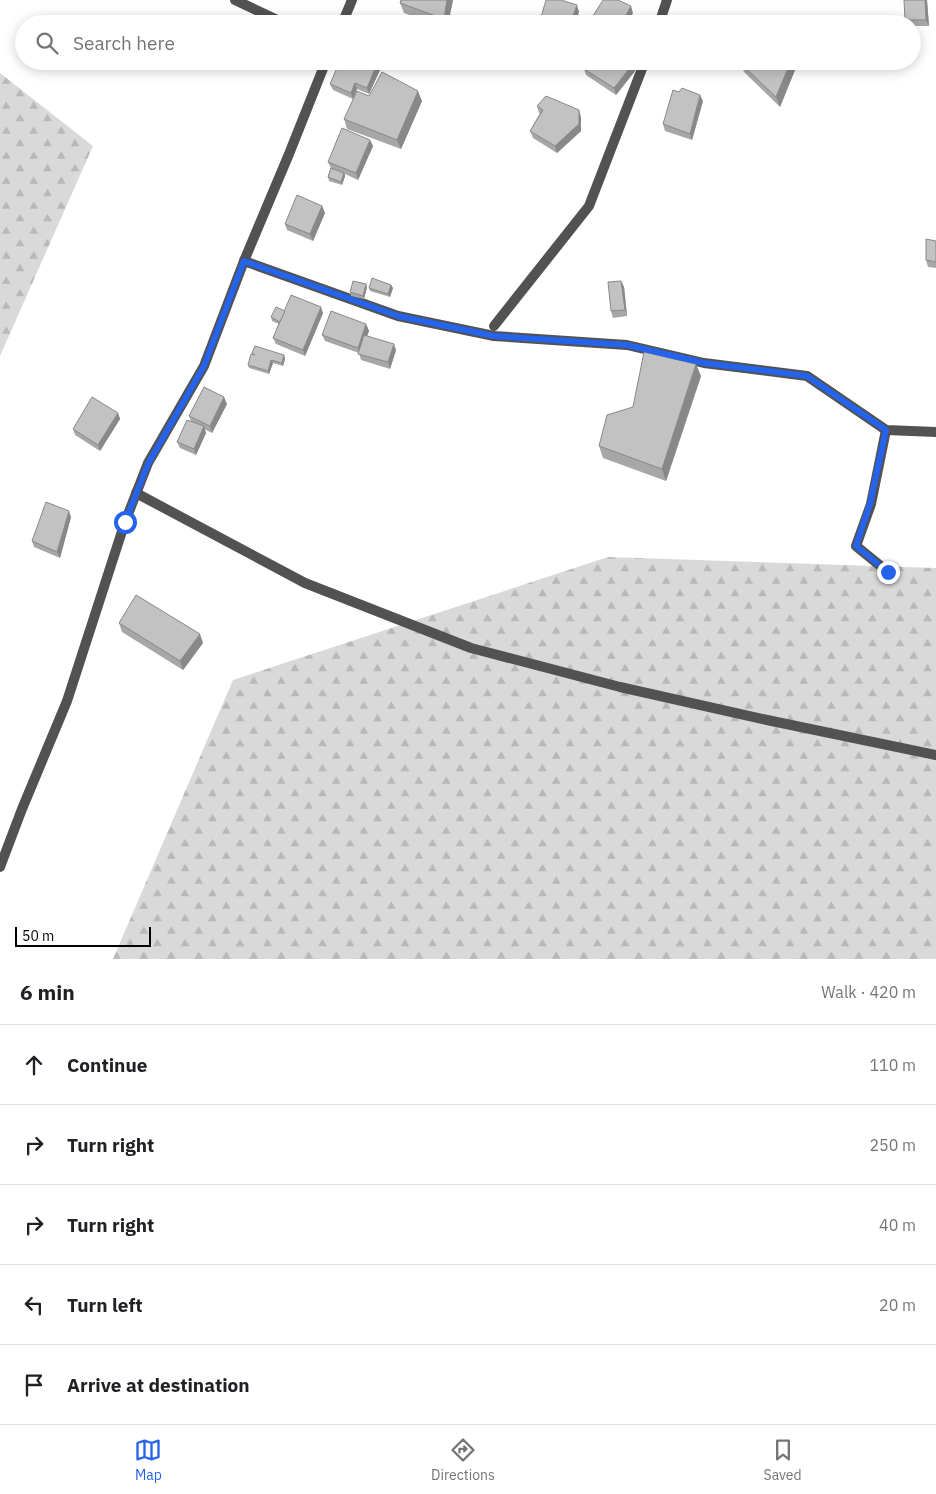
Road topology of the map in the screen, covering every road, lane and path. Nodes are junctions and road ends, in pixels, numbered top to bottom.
1 (235, 0) edge
2 (352, 0) edge
3 (667, 0) edge
4 (267, 15) edge
5 (346, 15) edge
6 (662, 15) edge
7 (322, 70) edge
8 (642, 70) edge
9 (244, 261) junction
10 (494, 326) dead end
11 (886, 430) junction
12 (936, 432) edge
13 (136, 493) junction
14 (888, 572) dead end
15 (936, 755) edge
16 (0, 867) edge

1 - 4 street
2 - 5 street
3 - 6 street
7 - 9 street
8 - 10 street
9 - 11 street
9 - 13 street
11 - 12 street
11 - 14 street
13 - 15 street
13 - 16 street

